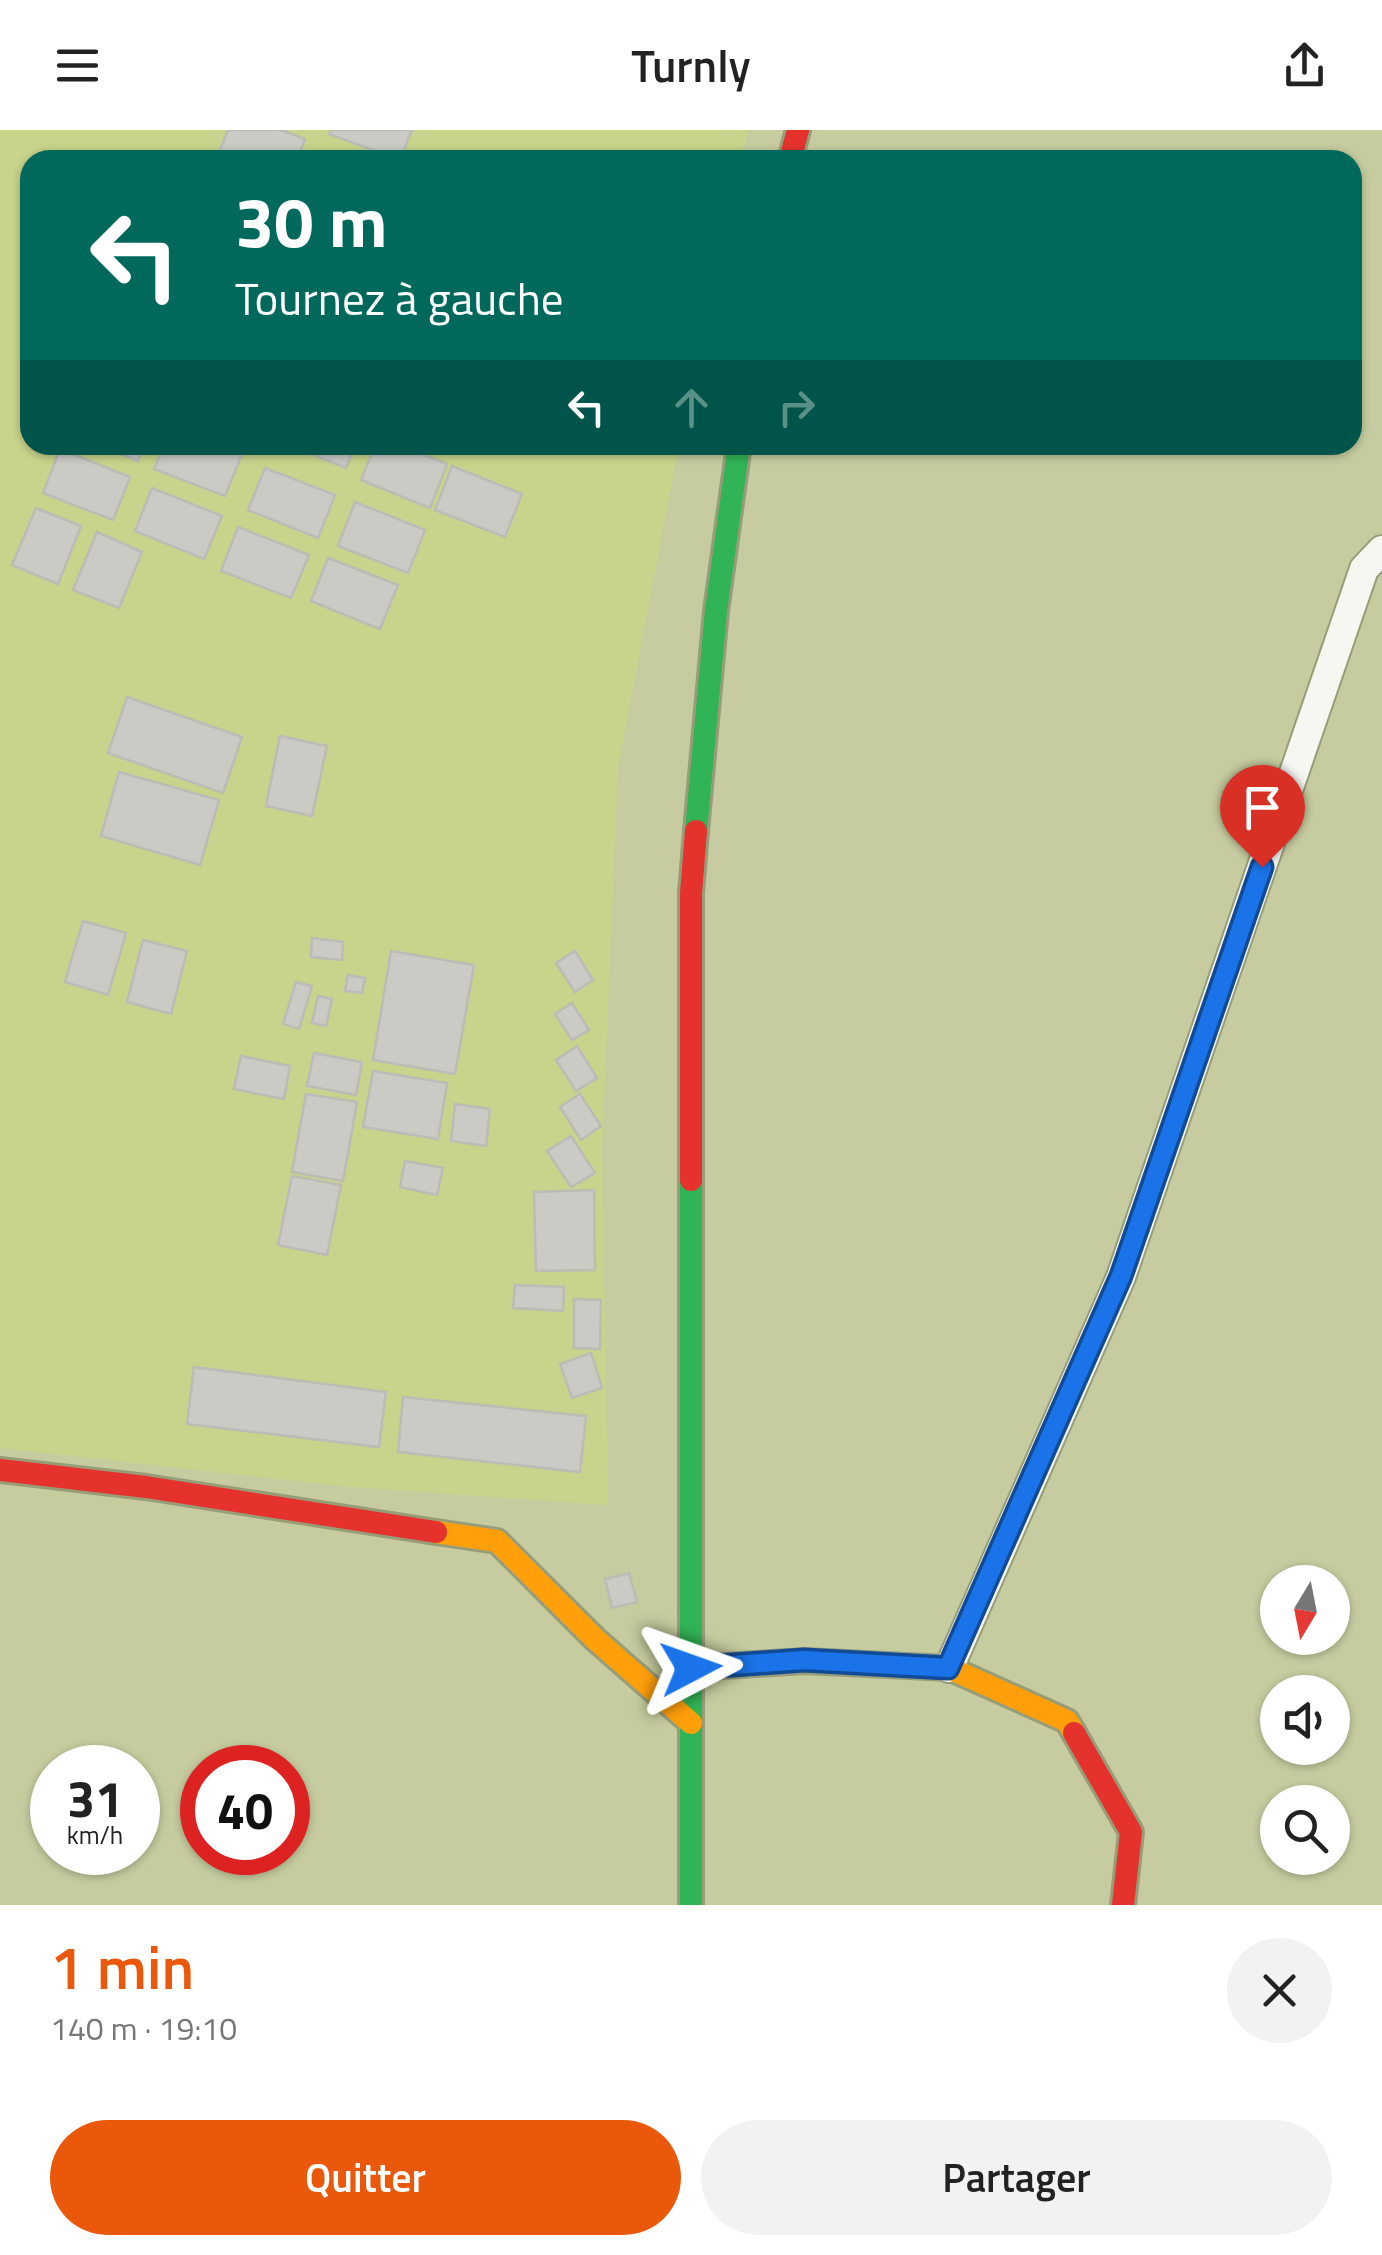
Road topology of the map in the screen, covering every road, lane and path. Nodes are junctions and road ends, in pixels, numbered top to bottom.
1 (738, 455) edge
2 (1382, 550) edge
3 (0, 1470) edge
4 (691, 1668) junction
5 (948, 1668) junction
6 (691, 1723) junction
7 (691, 1905) edge
8 (1123, 1905) edge

1 - 4 main road
2 - 5 lane
3 - 6 main road
4 - 5 main road
4 - 6 main road
5 - 8 main road
6 - 7 main road

